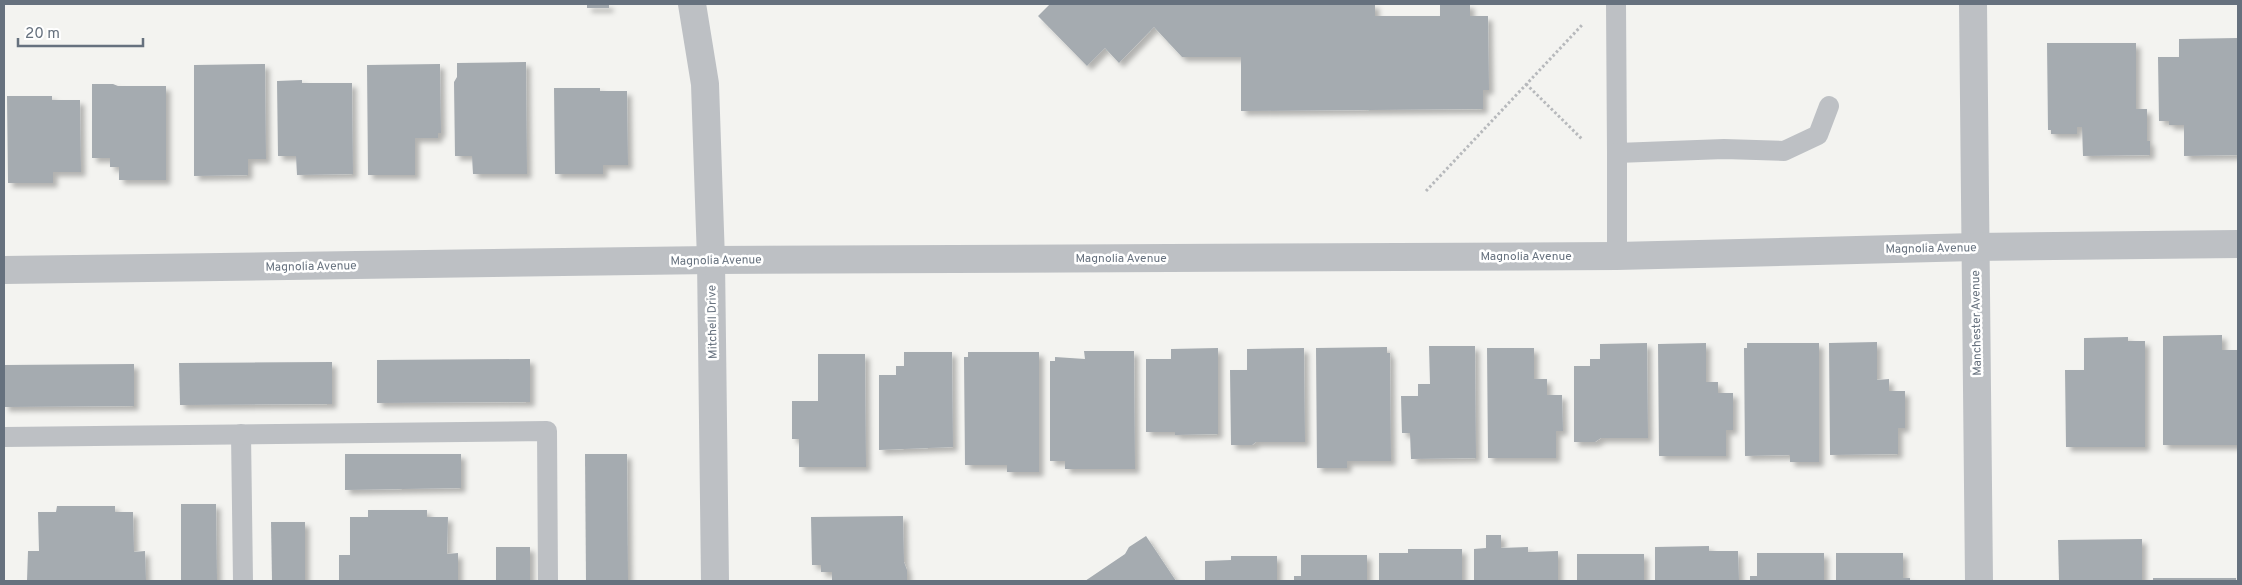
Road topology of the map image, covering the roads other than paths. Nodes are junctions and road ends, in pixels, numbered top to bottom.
1 (692, 4) edge
2 (1616, 4) edge
3 (1973, 4) edge
4 (1828, 106) dead end
5 (1617, 153) junction
6 (2238, 244) edge
7 (1975, 247) junction
8 (1617, 256) junction
9 (711, 260) junction
10 (4, 270) edge
11 (241, 434) junction
12 (4, 437) edge
13 (243, 581) edge
14 (548, 581) edge
15 (715, 581) edge
16 (1980, 581) edge

1 - 9 street, Mitchell Drive
2 - 5 lane
3 - 7 street, Manchester Avenue
4 - 5 lane
5 - 8 lane
6 - 7 street, Magnolia Avenue
7 - 8 street, Magnolia Avenue
7 - 16 street, Manchester Avenue
8 - 9 street, Magnolia Avenue
9 - 10 street, Magnolia Avenue
9 - 15 street, Mitchell Drive
11 - 12 lane
11 - 13 lane
11 - 14 lane

